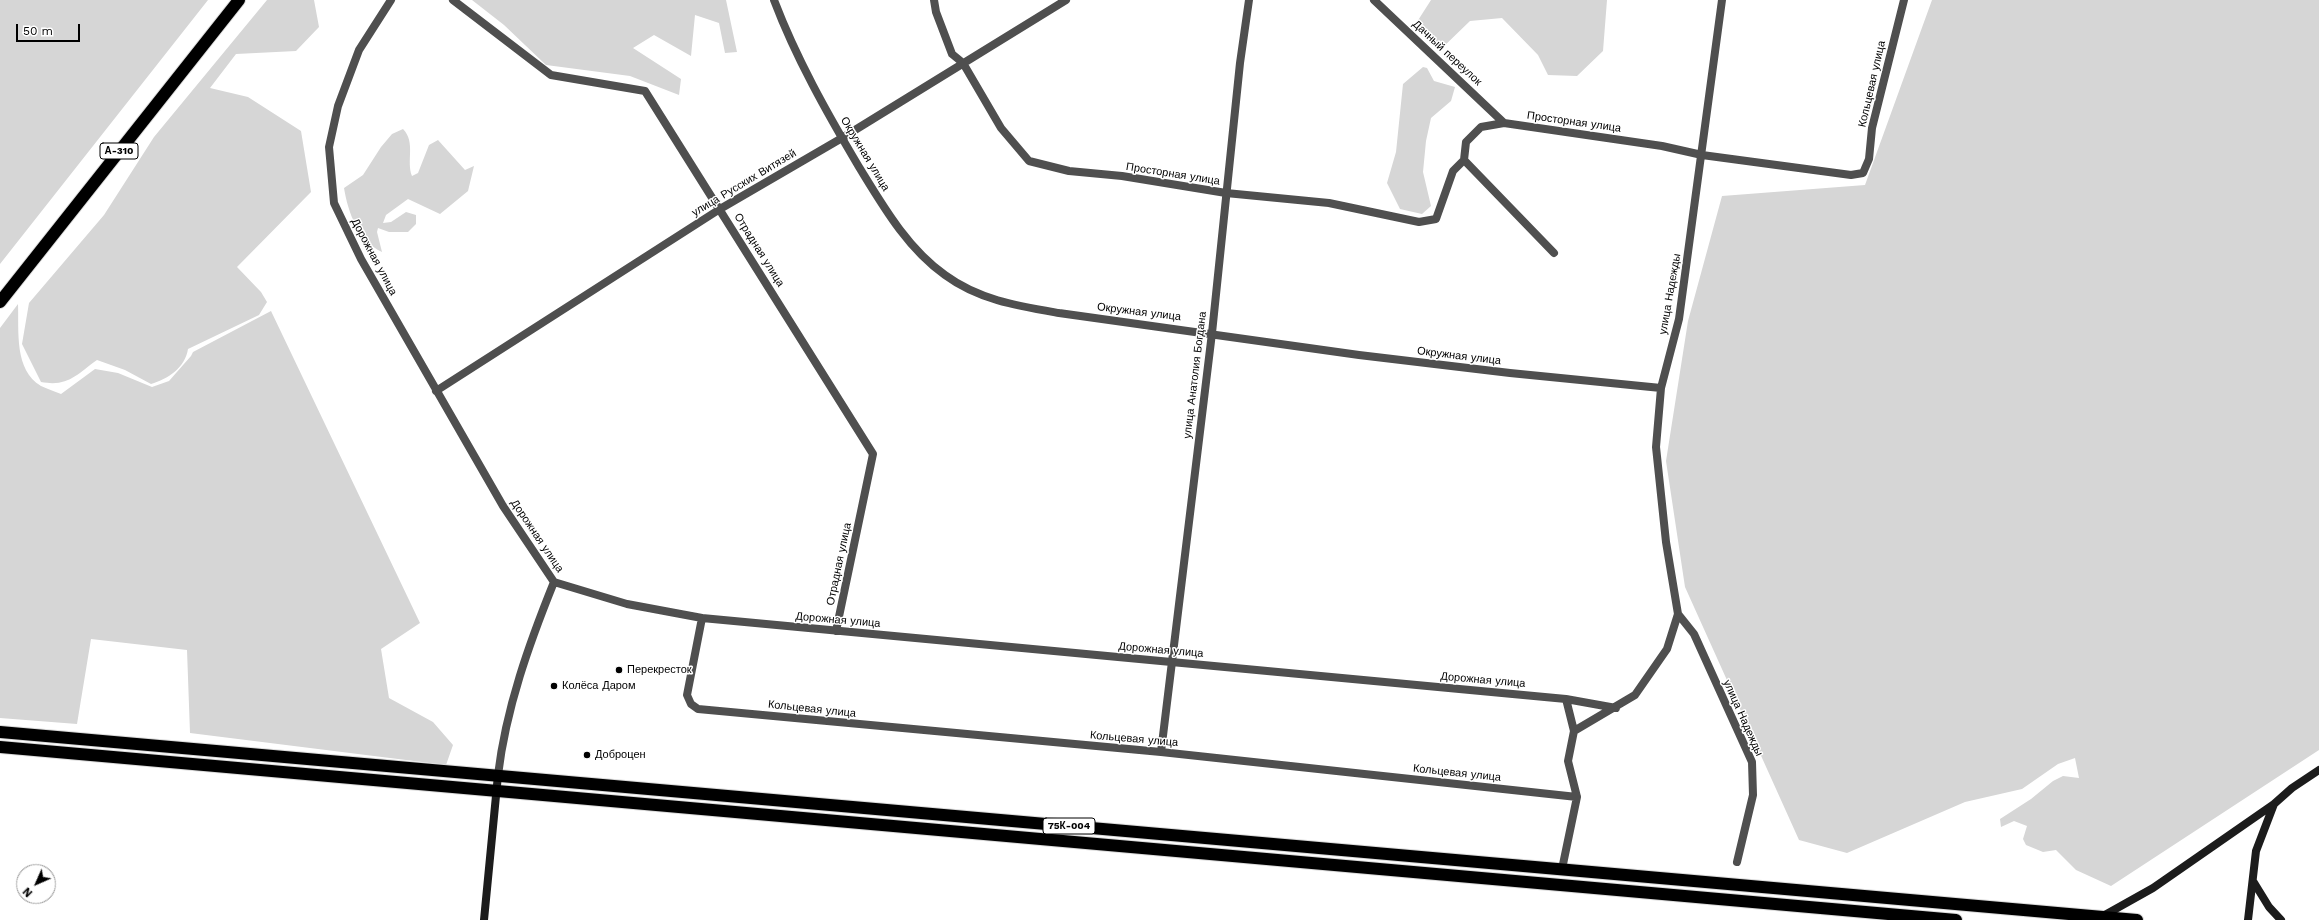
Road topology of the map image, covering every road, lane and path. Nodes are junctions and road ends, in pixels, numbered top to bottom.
1 (239, 0) edge
2 (391, 0) edge
3 (453, 0) edge
4 (774, 0) edge
5 (934, 0) edge
6 (1249, 0) edge
7 (1374, 0) edge
8 (1722, 0) edge
9 (1904, 0) edge
10 (1063, 1) edge
11 (963, 63) junction
12 (1504, 123) junction
13 (842, 138) junction
14 (1702, 155) junction
15 (1464, 160) junction
16 (1864, 173) joint
17 (1226, 194) junction
18 (720, 209) junction
19 (1554, 253) dead end
20 (0, 302) edge
21 (1212, 333) junction
22 (1661, 388) junction
23 (436, 391) junction
24 (554, 582) junction
25 (1678, 614) junction
26 (702, 618) junction
27 (836, 631) junction
28 (1172, 662) junction
29 (1566, 699) junction
30 (1616, 708) junction
31 (1574, 731) junction
32 (0, 732) edge
33 (0, 747) edge
34 (1161, 752) junction
35 (2319, 770) edge
36 (498, 775) junction
37 (496, 792) junction
38 (1577, 797) junction
39 (2274, 804) junction
40 (1737, 862) dead end
41 (1562, 869) junction
42 (2253, 881) junction
43 (2102, 917) junction
44 (484, 920) edge
45 (1956, 920) edge
46 (2137, 920) edge
47 (2248, 920) edge
48 (2281, 920) edge

1 - 20 highway, А-310
2 - 23 street, Дорожная улица
3 - 18 street, Отрадная улица
4 - 13 street, Окружная улица
5 - 11 street, Просторная улица
6 - 17 street, улица Анатолия Богдана
7 - 12 street, Дачный переулок
8 - 14 street, улица Надежды
9 - 16 street, Кольцевая улица
10 - 11 street, улица Русских Витязей
11 - 13 street, улица Русских Витязей
11 - 17 street, Просторная улица
12 - 14 street, Просторная улица
12 - 15 street, Просторная улица
13 - 18 street, улица Русских Витязей
13 - 21 street, Окружная улица
14 - 16 street, Просторная улица
14 - 22 street, улица Надежды
15 - 17 street, Просторная улица
15 - 19 street
17 - 21 street, улица Анатолия Богдана
18 - 23 street, улица Русских Витязей
18 - 27 street, Отрадная улица
21 - 22 street, Окружная улица
21 - 28 street, улица Анатолия Богдана
22 - 25 street, улица Надежды
23 - 24 street, Дорожная улица
24 - 26 street, Дорожная улица
24 - 36 street
25 - 30 street, улица Надежды
25 - 40 street, улица Надежды
26 - 27 street, Дорожная улица
26 - 34 street, Кольцевая улица
27 - 28 street, Дорожная улица
28 - 29 street, Дорожная улица
28 - 34 street, улица Анатолия Богдана
29 - 30 street, Дорожная улица
29 - 31 street
30 - 31 street, улица Надежды
31 - 38 street
32 - 36 highway, 75К-004
33 - 37 highway, 75К-004
34 - 38 street, Кольцевая улица
35 - 39 street
36 - 37 street
36 - 41 highway, 75К-004
37 - 44 street
37 - 45 highway, 75К-004
38 - 41 street
39 - 42 street
39 - 43 street
41 - 43 highway, 75К-004
42 - 47 street
42 - 48 street
43 - 46 highway, 75К-004

